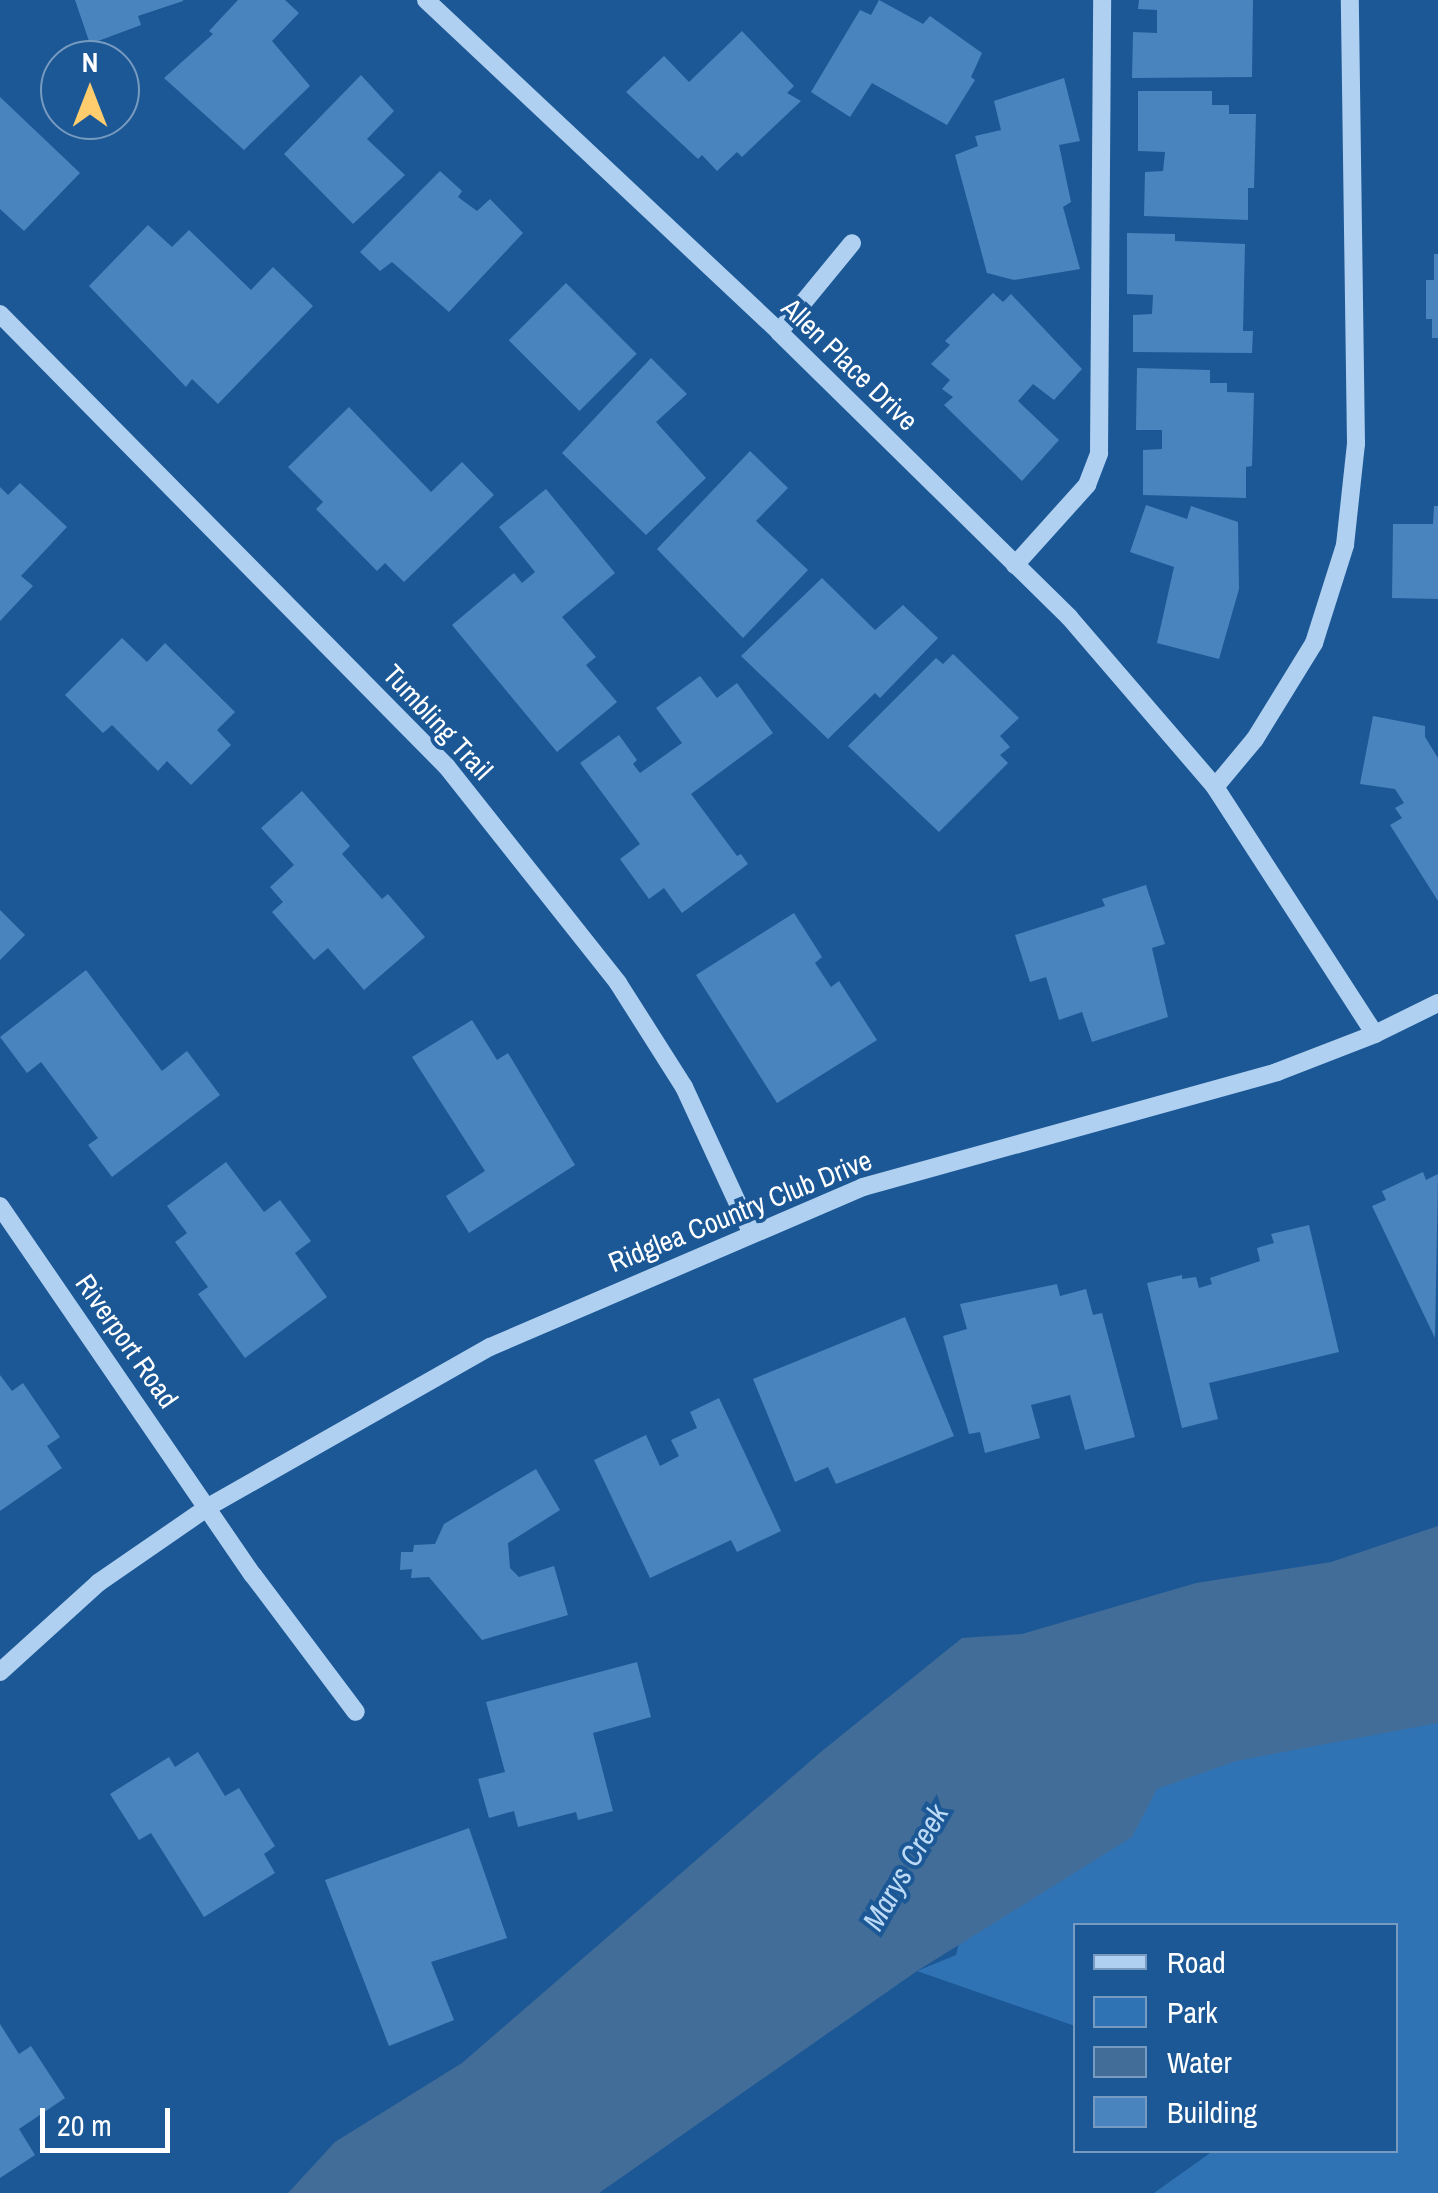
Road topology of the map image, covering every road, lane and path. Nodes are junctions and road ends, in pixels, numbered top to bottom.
1 (426, 0) edge
2 (1102, 0) edge
3 (1350, 0) edge
4 (852, 243) dead end
5 (0, 314) edge
6 (779, 332) junction
7 (1015, 565) junction
8 (1215, 787) junction
9 (1438, 1004) edge
10 (1375, 1034) junction
11 (0, 1206) edge
12 (752, 1232) junction
13 (208, 1507) junction
14 (0, 1672) edge
15 (356, 1712) dead end

1 - 6 street, Allen Place Drive
2 - 7 street
3 - 8 street
4 - 6 street
5 - 12 street, Tumbling Trail
6 - 7 street, Allen Place Drive
7 - 8 street, Allen Place Drive
8 - 10 street, Allen Place Drive
9 - 10 street, Ridglea Country Club Drive
10 - 12 street, Ridglea Country Club Drive
11 - 13 street, Riverport Road
12 - 13 street, Ridglea Country Club Drive
13 - 14 street, Ridglea Country Club Drive
13 - 15 street

